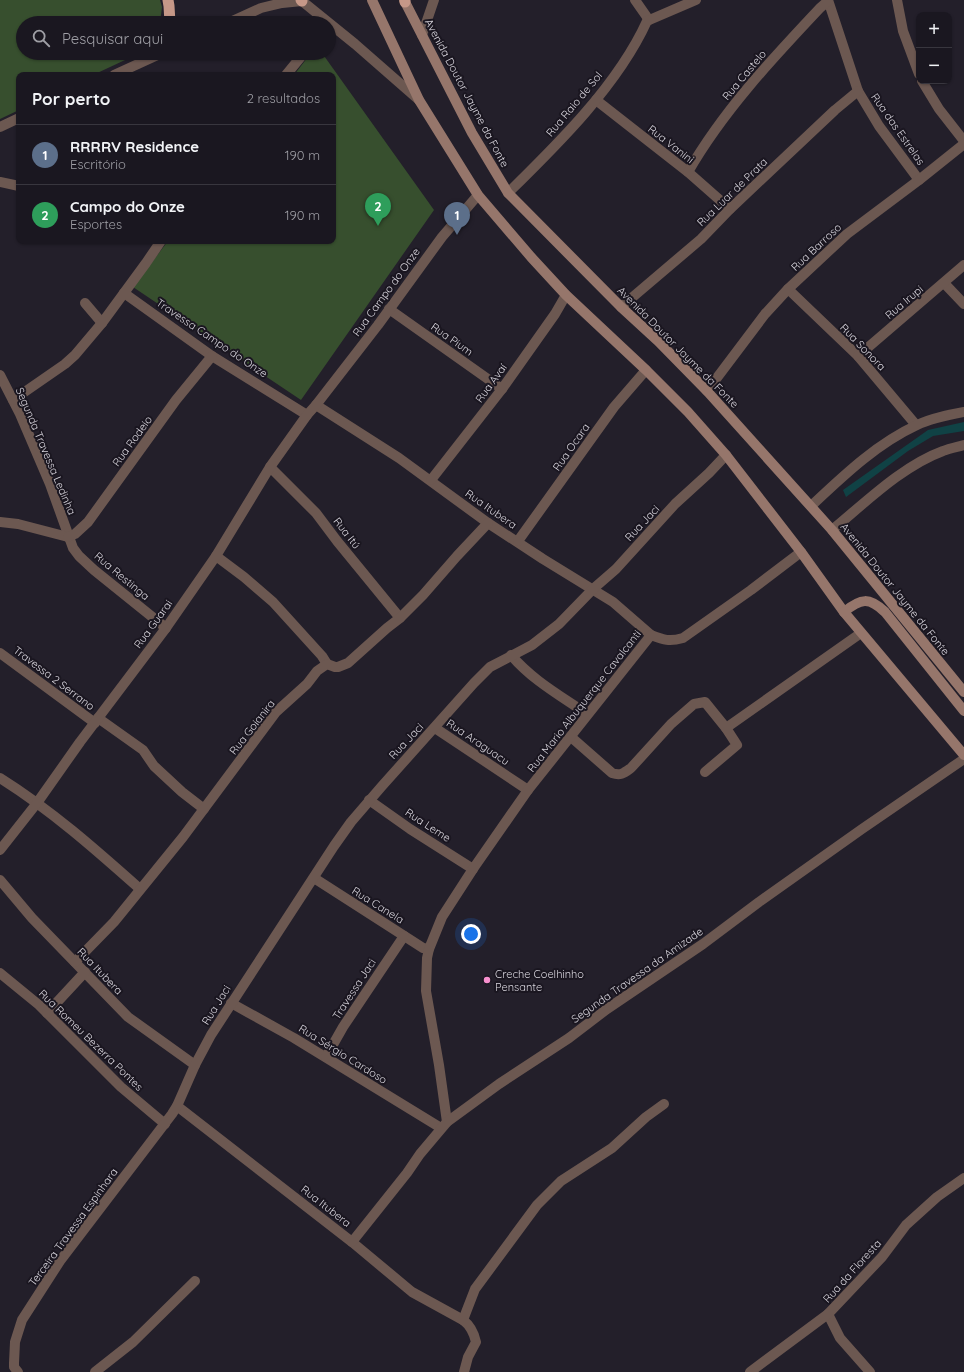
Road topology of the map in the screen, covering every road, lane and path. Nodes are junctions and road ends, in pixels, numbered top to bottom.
1 (168, 0) edge
2 (302, 0) edge
3 (372, 0) edge
4 (434, 0) edge
5 (635, 0) edge
6 (696, 0) edge
7 (828, 0) edge
8 (897, 0) edge
9 (405, 1) edge
10 (169, 16) edge
11 (243, 16) edge
12 (321, 16) edge
13 (648, 21) junction
14 (336, 29) edge
15 (422, 35) junction
16 (147, 60) edge
17 (298, 60) edge
18 (916, 66) edge
19 (121, 72) edge
20 (288, 72) edge
21 (924, 84) edge
22 (858, 91) junction
23 (419, 100) junction
24 (596, 100) junction
25 (16, 119) edge
26 (0, 127) edge
27 (964, 141) edge
28 (964, 144) edge
29 (688, 172) junction
30 (919, 180) junction
31 (0, 182) edge
32 (16, 185) edge
33 (508, 193) junction
34 (478, 195) junction
35 (730, 209) junction
36 (159, 244) edge
37 (964, 265) edge
38 (944, 283) junction
39 (788, 290) junction
40 (124, 293) junction
41 (566, 295) junction
42 (84, 303) dead end
43 (964, 304) edge
44 (621, 307) junction
45 (389, 309) junction
46 (102, 323) junction
47 (212, 356) junction
48 (858, 356) junction
49 (646, 370) junction
50 (0, 375) edge
51 (502, 389) junction
52 (707, 391) junction
53 (13, 400) junction
54 (316, 405) junction
55 (964, 412) edge
56 (306, 415) junction
57 (916, 425) junction
58 (964, 445) edge
59 (726, 455) junction
60 (270, 467) junction
61 (431, 480) junction
62 (811, 506) junction
63 (0, 522) edge
64 (488, 523) junction
65 (832, 530) junction
66 (68, 537) junction
67 (518, 542) junction
68 (801, 552) junction
69 (216, 556) junction
70 (593, 589) junction
71 (844, 612) junction
72 (400, 618) junction
73 (166, 628) junction
74 (861, 633) junction
75 (651, 635) junction
76 (0, 653) edge
77 (511, 655) junction
78 (327, 664) junction
79 (964, 692) edge
80 (964, 712) edge
81 (587, 714) junction
82 (96, 720) junction
83 (435, 728) junction
84 (726, 728) junction
85 (571, 737) junction
86 (964, 755) edge
87 (964, 759) edge
88 (705, 772) dead end
89 (0, 778) edge
90 (528, 790) junction
91 (369, 800) junction
92 (38, 803) junction
93 (204, 809) junction
94 (0, 850) edge
95 (473, 869) junction
96 (314, 878) junction
97 (0, 880) edge
98 (140, 889) junction
99 (404, 936) junction
100 (430, 949) junction
101 (75, 962) junction
102 (84, 972) junction
103 (0, 973) edge
104 (231, 1003) junction
105 (47, 1012) junction
106 (326, 1057) junction
107 (195, 1065) junction
108 (664, 1104) dead end
109 (178, 1106) junction
110 (165, 1124) junction
111 (444, 1125) junction
112 (964, 1178) edge
113 (352, 1242) junction
114 (195, 1281) dead end
115 (828, 1314) junction
116 (463, 1320) junction
117 (18, 1372) edge
118 (95, 1372) edge
119 (464, 1372) edge
120 (750, 1372) edge
121 (870, 1372) edge

1 - 10 highway
2 - 11 street
2 - 12 street
3 - 23 main road
4 - 15 street
5 - 13 street
6 - 13 street
7 - 22 street, Rua das Estrelas
7 - 29 street, Rua Castelo
8 - 18 street
9 - 15 main road, Avenida Doutor Jayme da Fonte
13 - 24 street, Rua Raio de Sol
14 - 23 street
15 - 33 main road, Avenida Doutor Jayme da Fonte
16 - 19 street
17 - 20 street
21 - 27 street
22 - 30 street, Rua das Estrelas
22 - 35 street, Rua Luar de Prata
23 - 34 main road
24 - 29 street, Rua Vanini
24 - 33 street, Rua Raio de Sol
25 - 26 street
28 - 30 street, Rua Barroso
29 - 35 street, Rua Vanini
30 - 39 street, Rua Barroso
31 - 32 street
33 - 44 main road, Avenida Doutor Jayme da Fonte
34 - 41 main road
34 - 45 street, Rua Campo do Onze
35 - 44 street, Rua Luar de Prata
36 - 40 street
37 - 38 street, Rua Irupi
38 - 43 street
38 - 48 street, Rua Irupi
39 - 48 street, Rua Sonora
39 - 52 street, Rua Barroso
40 - 46 street
40 - 47 street, Travessa Campo do Onze
41 - 49 main road
41 - 51 street, Rua Avaí
42 - 46 street
44 - 52 main road, Avenida Doutor Jayme da Fonte
45 - 51 street, Rua Pium
45 - 54 street, Rua Campo do Onze
46 - 53 street
47 - 56 street, Travessa Campo do Onze
47 - 66 street, Rua Rodeio
48 - 57 street, Rua Sonora
49 - 59 main road
49 - 67 street, Rua Ocara
50 - 53 street, Segunda Travessa Ledinha
51 - 61 street, Rua Avaí
52 - 62 main road, Avenida Doutor Jayme da Fonte
53 - 66 street, Segunda Travessa Ledinha
54 - 56 street, Rua Guarai
54 - 61 street, Rua Itubera
55 - 57 street
56 - 60 street, Rua Guarai
57 - 62 street
58 - 65 street
59 - 68 main road
59 - 70 street, Rua Jaci
60 - 69 street, Rua Guarai
60 - 72 street, Rua Itú
61 - 64 street, Rua Itubera
62 - 65 main road, Avenida Doutor Jayme da Fonte
63 - 66 street
64 - 67 street, Rua Itubera
64 - 72 street
65 - 79 main road, Avenida Doutor Jayme da Fonte
66 - 73 street, Rua Restinga
67 - 70 street, Rua Itubera
68 - 71 main road
68 - 75 street, Rua Mario Albuquerque Cavalcanti
69 - 73 street, Rua Guarai
69 - 78 street
70 - 75 street, Rua Itubera
70 - 77 street, Rua Jaci
71 - 74 main road
71 - 80 main road
72 - 78 street
73 - 82 street, Rua Guarai
74 - 84 street
74 - 86 main road
75 - 81 street, Rua Mario Albuquerque Cavalcanti
76 - 82 street, Travessa 2 Serrano
77 - 81 street
77 - 83 street, Rua Jaci
78 - 93 street, Rua Goianira
81 - 85 street, Rua Mario Albuquerque Cavalcanti
82 - 92 street, Rua Guarai
82 - 93 street, Travessa 2 Serrano
83 - 90 street, Rua Araguacu
83 - 91 street, Rua Jaci
84 - 85 street
84 - 88 street
85 - 90 street, Rua Mario Albuquerque Cavalcanti
87 - 111 street, Segunda Travessa da Amizade
89 - 92 street
90 - 95 street, Rua Mario Albuquerque Cavalcanti
91 - 95 street, Rua Leme
91 - 96 street, Rua Jaci
92 - 94 street, Rua Guarai
92 - 98 street
93 - 98 street, Rua Goianira
95 - 100 street, Rua Mario Albuquerque Cavalcanti
96 - 99 street, Rua Canela
96 - 104 street, Rua Jaci
97 - 101 street, Rua Itubera
98 - 101 street, Rua Goianira
99 - 100 street, Rua Canela
99 - 106 street, Travessa Jaci
100 - 111 street
101 - 102 street, Rua Itubera
102 - 105 street
102 - 107 street, Rua Itubera
103 - 105 street, Rua Romeu Bezerra Pontes
104 - 106 street, Rua Sérgio Cardoso
104 - 107 street, Rua Jaci
105 - 110 street, Rua Romeu Bezerra Pontes
106 - 111 street, Rua Sérgio Cardoso
107 - 109 street, Rua Jaci
108 - 116 street
109 - 110 street, Terceira Travessa Espinhara
109 - 113 street, Rua Itubera
110 - 117 street, Terceira Travessa Espinhara
111 - 113 street, Segunda Travessa da Amizade
112 - 115 street, Rua da Floresta
113 - 116 street, Rua Itubera
114 - 118 street
115 - 120 street, Rua da Floresta
115 - 121 street
116 - 119 street

